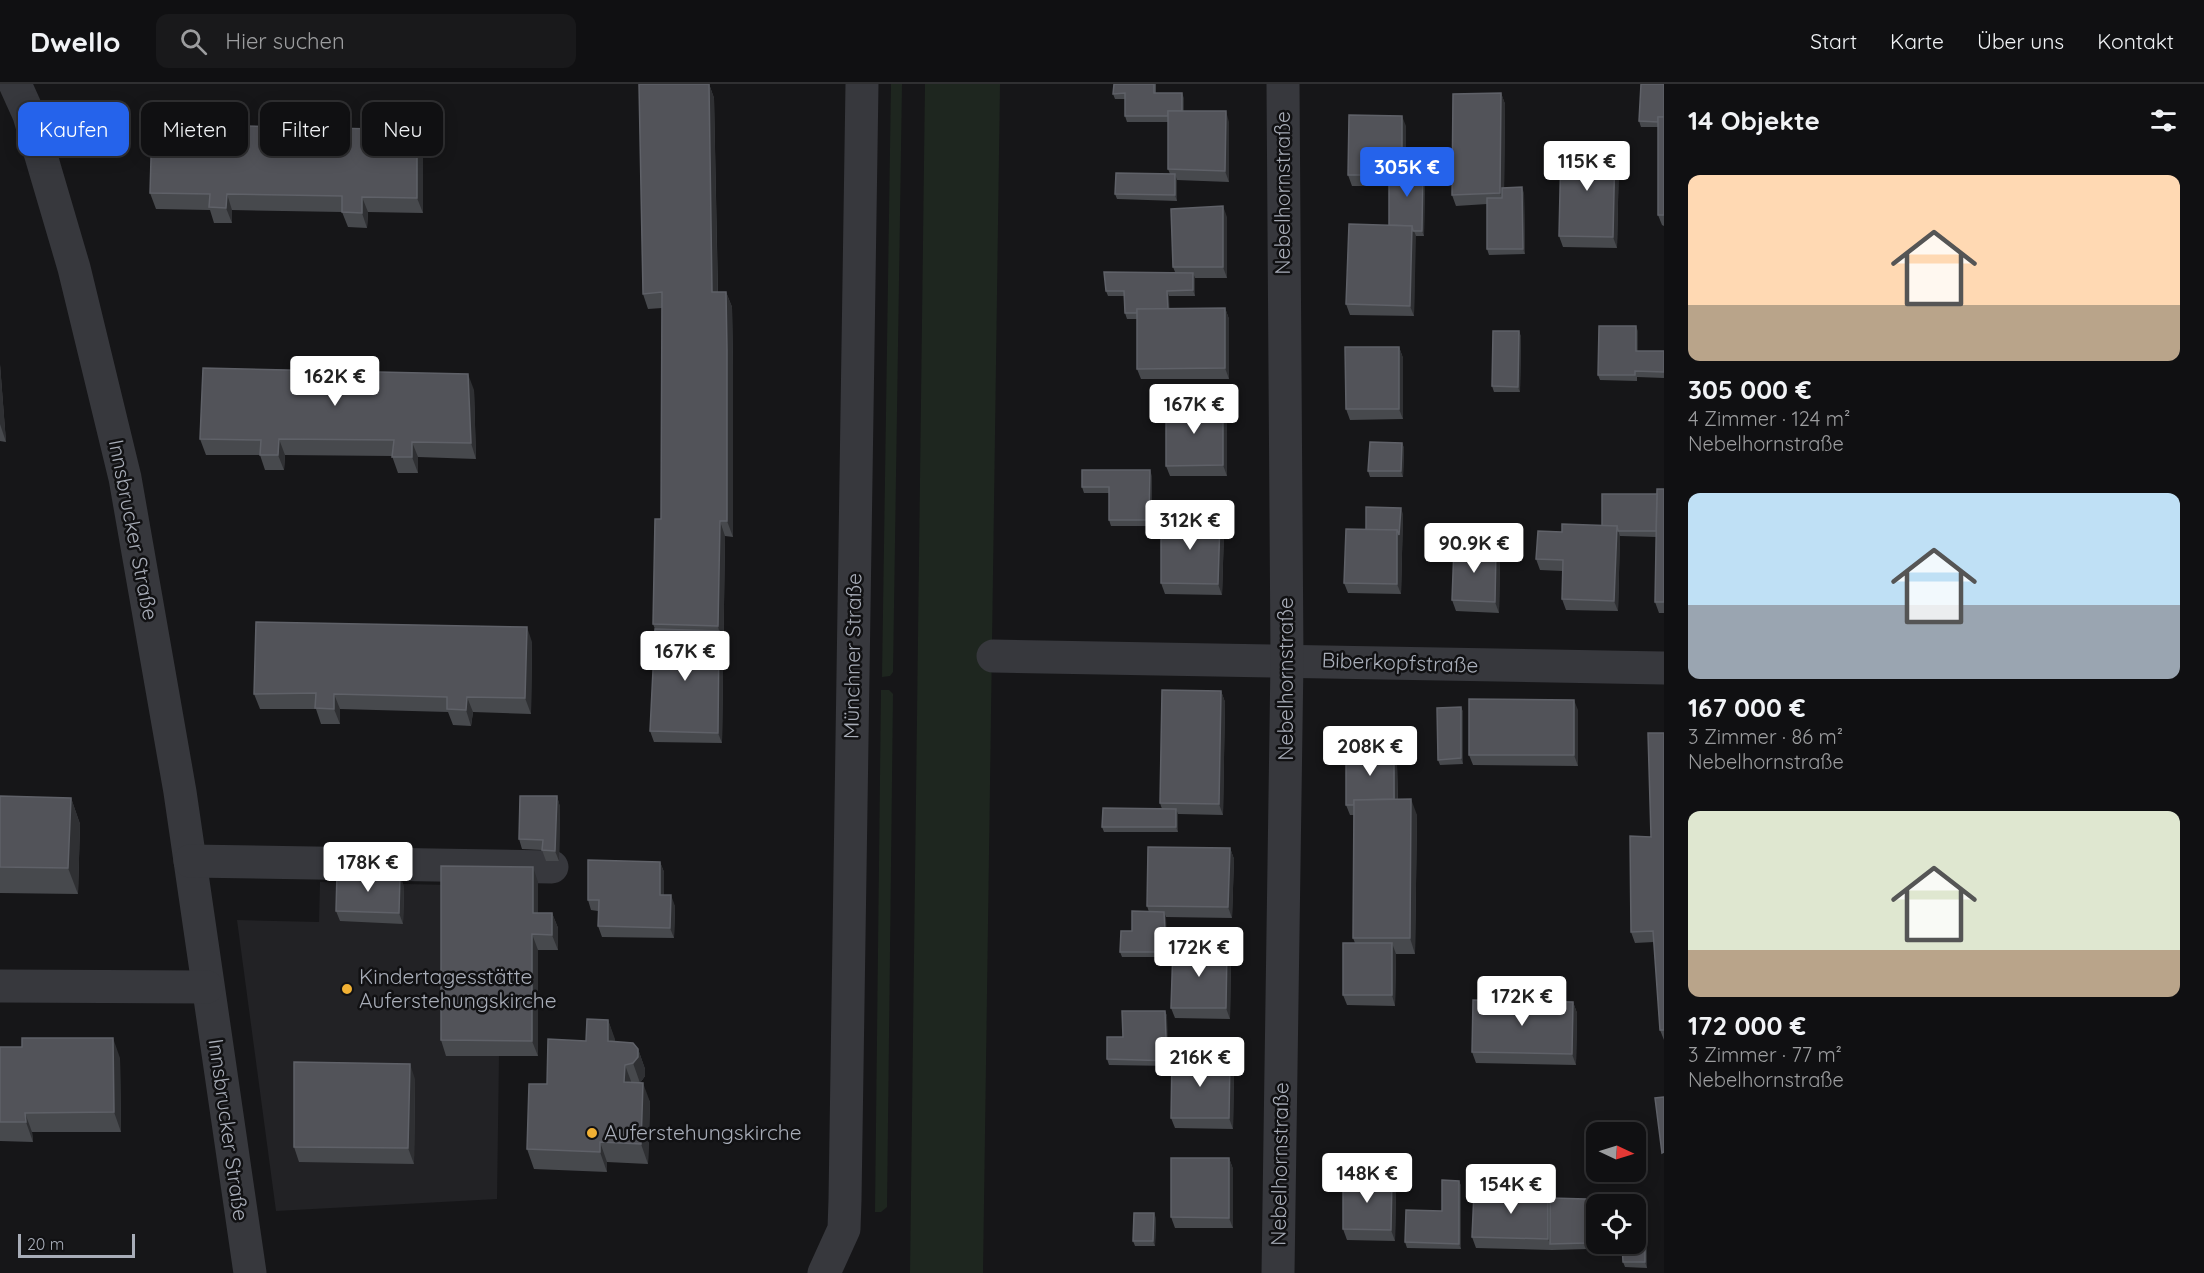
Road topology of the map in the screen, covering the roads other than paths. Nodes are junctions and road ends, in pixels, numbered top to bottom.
1 (15, 84) edge
2 (862, 84) edge
3 (1283, 84) edge
4 (993, 656) dead end
5 (1287, 660) junction
6 (1664, 668) edge
7 (190, 861) junction
8 (552, 867) edge
9 (0, 986) edge
10 (207, 987) junction
11 (250, 1273) edge
12 (824, 1273) edge
13 (1278, 1273) edge

1 - 7 street, Innsbrucker Straße
2 - 12 street, Münchner Straße
3 - 5 street, Nebelhornstraße
4 - 5 street, Biberkopfstraße
5 - 6 street, Biberkopfstraße
5 - 13 street, Nebelhornstraße
7 - 8 street
7 - 10 street, Innsbrucker Straße
9 - 10 street
10 - 11 street, Innsbrucker Straße

